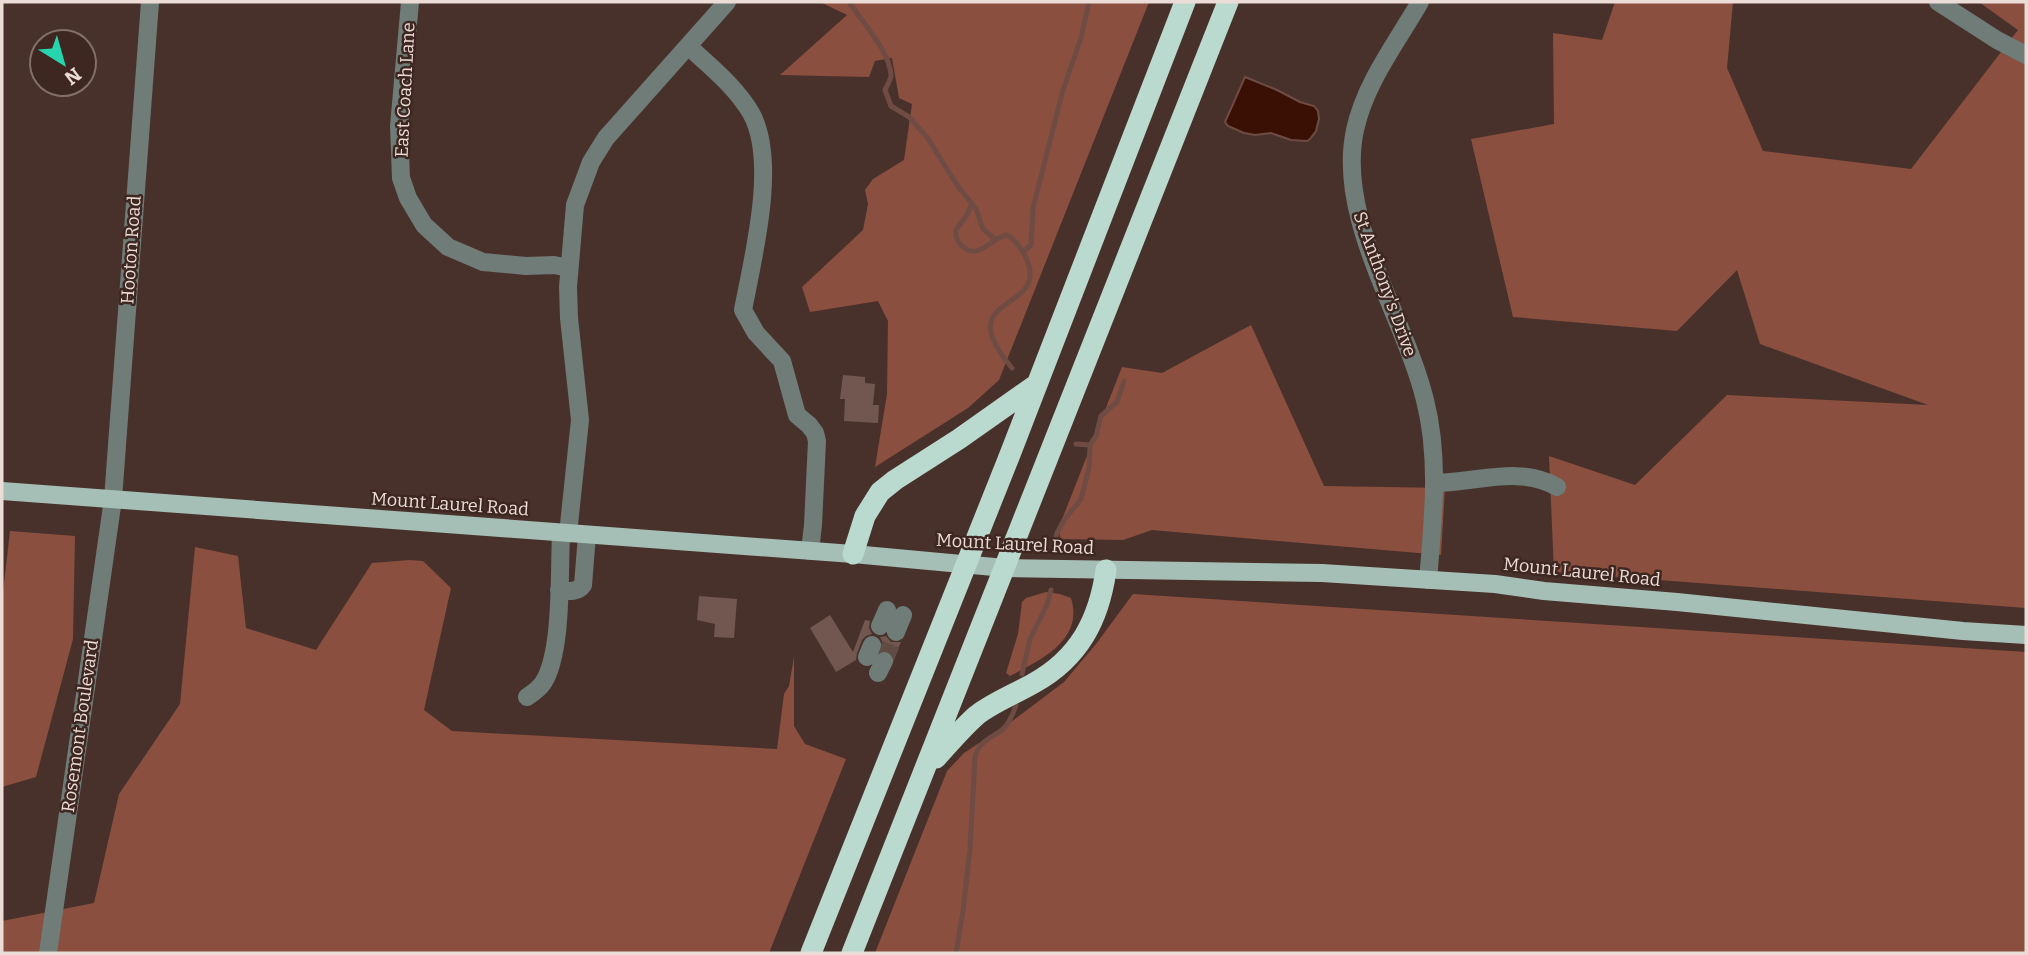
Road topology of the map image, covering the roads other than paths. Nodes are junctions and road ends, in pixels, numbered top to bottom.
1 (150, 2) edge
2 (410, 2) edge
3 (727, 2) edge
4 (1185, 2) edge
5 (1228, 2) edge
6 (1420, 2) edge
7 (1938, 2) edge
8 (688, 46) junction
9 (2026, 55) edge
10 (569, 268) junction
11 (1037, 384) junction
12 (1434, 483) junction
13 (1557, 487) dead end
14 (2, 491) edge
15 (113, 499) junction
16 (564, 533) junction
17 (587, 535) junction
18 (810, 551) junction
19 (853, 554) junction
20 (966, 565) junction
21 (1005, 568) junction
22 (1106, 570) junction
23 (1428, 580) junction
24 (559, 590) junction
25 (2026, 635) edge
26 (527, 697) dead end
27 (926, 771) junction
28 (48, 953) edge
29 (811, 953) edge
30 (852, 953) edge

1 - 15 street, Hooton Road
2 - 10 street, East Coach Lane
3 - 8 street
4 - 11 highway
5 - 21 highway
6 - 12 street, St Anthony's Drive
7 - 9 street
8 - 10 street
8 - 18 street
10 - 16 street
11 - 19 highway
11 - 20 highway
12 - 13 street
12 - 23 street, St Anthony's Drive
14 - 15 main road, Mount Laurel Road
15 - 16 main road, Mount Laurel Road
15 - 28 street, Rosemont Boulevard
16 - 17 main road, Mount Laurel Road
16 - 24 street
17 - 18 main road, Mount Laurel Road
17 - 24 street
18 - 19 main road, Mount Laurel Road
19 - 20 main road, Mount Laurel Road
20 - 21 main road, Mount Laurel Road
20 - 29 highway
21 - 22 main road, Mount Laurel Road
21 - 27 highway
22 - 23 main road, Mount Laurel Road
22 - 27 highway
23 - 25 main road, Mount Laurel Road
24 - 26 street
27 - 30 highway

